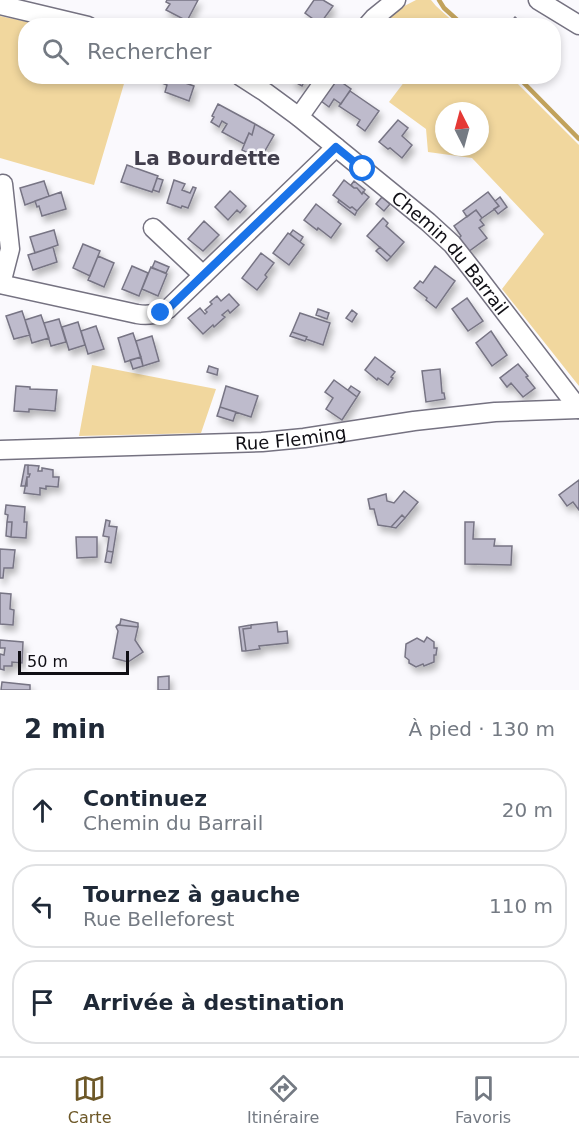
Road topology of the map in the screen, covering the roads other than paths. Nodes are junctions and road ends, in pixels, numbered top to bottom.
1 (396, 0) edge
2 (538, 0) edge
3 (0, 5) edge
4 (54, 18) edge
5 (374, 18) edge
6 (579, 25) edge
7 (252, 84) edge
8 (322, 84) edge
9 (299, 117) junction
10 (336, 147) junction
11 (3, 184) dead end
12 (153, 228) dead end
13 (203, 275) junction
14 (1, 284) edge
15 (579, 409) edge
16 (0, 450) edge

1 - 5 street
2 - 6 street
3 - 4 street
7 - 9 street, Chemin du Barrail
8 - 9 street
9 - 10 street, Chemin du Barrail
10 - 13 street
10 - 15 street, Chemin du Barrail
11 - 14 street
12 - 13 street
13 - 14 street
15 - 16 street, Rue Fleming

